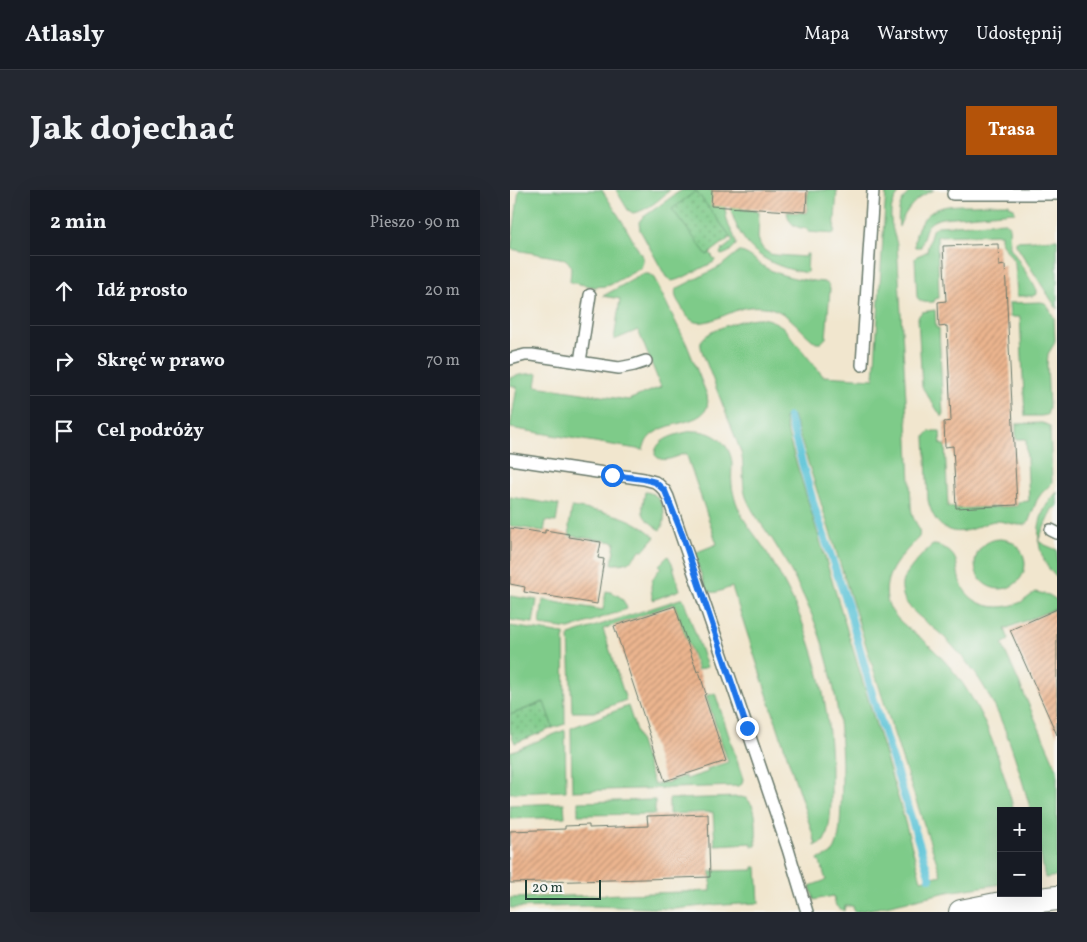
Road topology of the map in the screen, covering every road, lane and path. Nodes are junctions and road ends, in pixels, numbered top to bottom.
1 (873, 190) edge
2 (953, 194) dead end
3 (1057, 194) edge
4 (590, 295) dead end
5 (510, 359) edge
6 (646, 361) dead end
7 (580, 362) junction
8 (862, 365) dead end
9 (510, 459) edge
10 (1057, 898) edge
11 (807, 912) edge
12 (961, 912) edge

1 - 8 lane
2 - 3 lane
4 - 7 lane
5 - 7 lane
6 - 7 lane
9 - 11 lane
10 - 12 street

